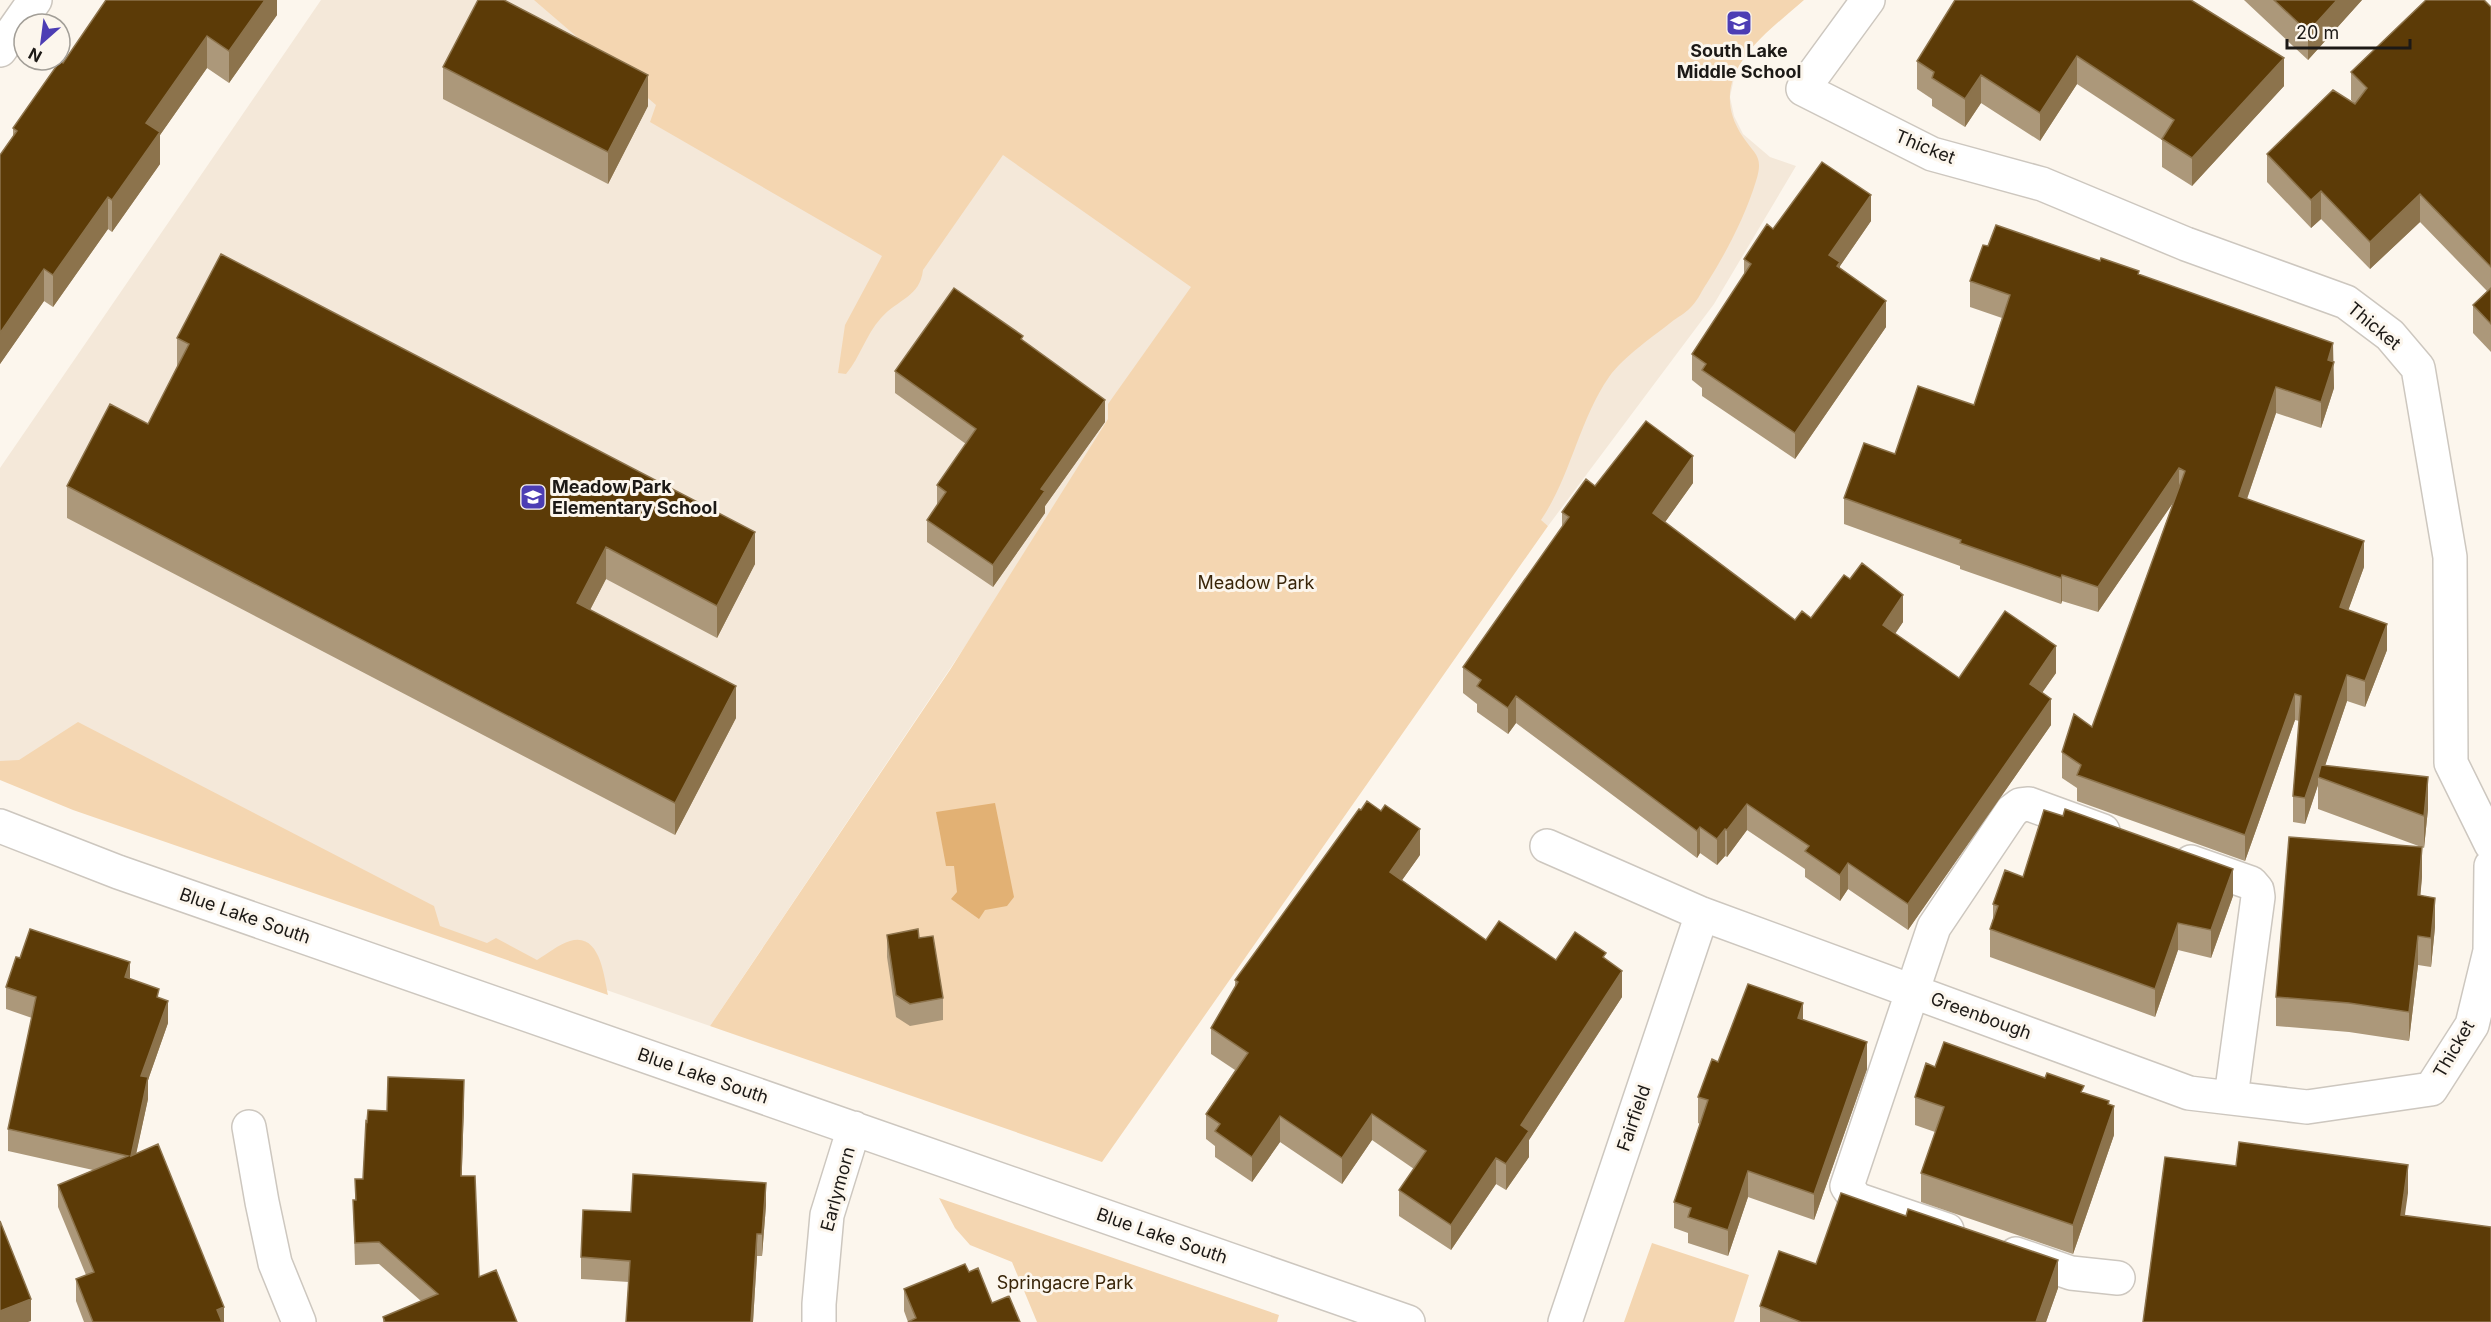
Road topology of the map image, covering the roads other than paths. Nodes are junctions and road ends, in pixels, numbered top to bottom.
1 (36, 0) edge
2 (1868, 0) edge
3 (0, 50) edge
4 (0, 826) edge
5 (2129, 840) edge
6 (2491, 844) edge
7 (1547, 846) dead end
8 (2162, 852) edge
9 (2491, 866) edge
10 (1702, 914) junction
11 (1913, 991) junction
12 (2431, 1089) joint
13 (2231, 1097) junction
14 (249, 1127) dead end
15 (854, 1128) junction
16 (2118, 1278) dead end
17 (299, 1322) edge
18 (819, 1322) edge
19 (1408, 1322) edge
20 (1565, 1322) edge

1 - 3 street
2 - 6 street, Thicket
4 - 15 street, Blue Lake South
5 - 11 street
7 - 10 street, Greenbough
8 - 13 street
9 - 12 street, Thicket
10 - 11 street, Greenbough
10 - 20 street, Fairfield
11 - 13 street, Greenbough
11 - 16 street
12 - 13 street, Greenbough
14 - 17 street
15 - 18 street, Earlymorn
15 - 19 street, Blue Lake South

